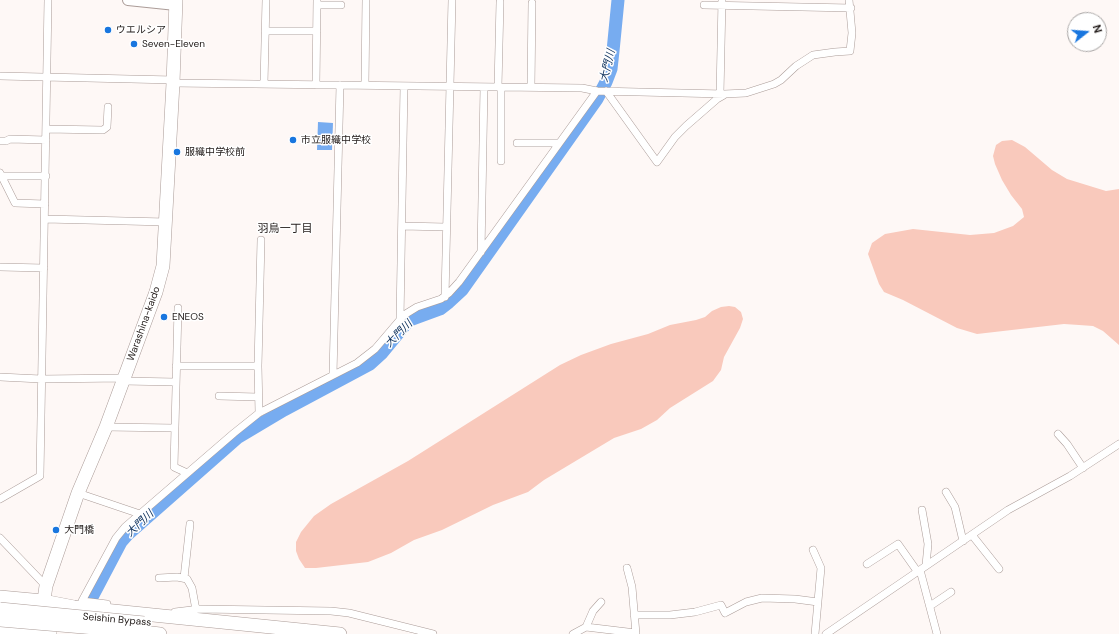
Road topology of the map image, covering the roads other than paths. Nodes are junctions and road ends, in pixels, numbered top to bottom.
1 (48, 0) edge
2 (128, 0) edge
3 (266, 0) edge
4 (366, 0) edge
5 (452, 0) edge
6 (849, 0) edge
7 (176, 2) edge
8 (500, 2) dead end
9 (317, 3) edge
10 (532, 3) dead end
11 (722, 3) edge
12 (817, 4) edge
13 (341, 5) dead end
14 (704, 5) dead end
15 (850, 8) junction
16 (265, 31) junction
17 (317, 31) junction
18 (0, 76) edge
19 (47, 77) junction
20 (174, 81) junction
21 (264, 84) junction
22 (316, 85) junction
23 (340, 85) junction
24 (365, 85) junction
25 (404, 86) junction
26 (450, 86) junction
27 (484, 87) junction
28 (499, 87) junction
29 (531, 87) junction
30 (596, 91) junction
31 (606, 91) junction
32 (720, 94) junction
33 (728, 94) junction
34 (108, 107) dead end
35 (46, 129) junction
36 (46, 140) junction
37 (0, 141) edge
38 (517, 142) dead end
39 (558, 143) junction
40 (501, 161) dead end
41 (1, 175) edge
42 (46, 176) junction
43 (45, 204) junction
44 (45, 219) junction
45 (166, 222) junction
46 (402, 226) junction
47 (446, 227) junction
48 (261, 240) dead end
49 (481, 252) junction
50 (0, 267) edge
51 (44, 268) junction
52 (445, 297) junction
53 (178, 308) dead end
54 (400, 321) junction
55 (176, 366) junction
56 (258, 366) junction
57 (333, 375) junction
58 (0, 377) edge
59 (41, 379) junction
60 (123, 380) junction
61 (176, 382) junction
62 (219, 396) dead end
63 (258, 396) junction
64 (259, 413) junction
65 (106, 426) junction
66 (175, 428) junction
67 (1058, 434) dead end
68 (1119, 444) edge
69 (1083, 468) junction
70 (187, 473) junction
71 (946, 492) dead end
72 (78, 493) junction
73 (0, 499) edge
74 (922, 510) dead end
75 (140, 514) junction
76 (190, 524) dead end
77 (972, 535) junction
78 (0, 538) edge
79 (963, 541) junction
80 (813, 550) dead end
81 (867, 564) dead end
82 (627, 568) dead end
83 (921, 569) junction
84 (999, 569) dead end
85 (159, 578) dead end
86 (184, 578) junction
87 (46, 586) junction
88 (951, 592) dead end
89 (0, 597) edge
90 (43, 601) junction
91 (601, 602) dead end
92 (818, 602) junction
93 (930, 606) junction
94 (0, 609) edge
95 (196, 610) junction
96 (634, 615) junction
97 (0, 620) edge
98 (586, 627) junction
99 (143, 628) junction
100 (5, 632) edge
101 (636, 633) edge
102 (39, 634) edge
103 (50, 634) edge
104 (160, 634) edge
105 (258, 634) edge
106 (340, 634) edge
107 (433, 634) edge
108 (573, 634) edge
109 (815, 634) edge
110 (826, 634) edge
111 (937, 634) edge

1 - 19 street
2 - 7 main road
3 - 16 street
4 - 24 street
5 - 26 street
6 - 15 street
7 - 20 highway, Warashina-kaido
8 - 28 street
9 - 13 street
9 - 17 street
10 - 29 street
11 - 12 street
11 - 14 street
11 - 32 street
12 - 15 street
15 - 33 street
16 - 17 street
16 - 21 street
17 - 22 street
18 - 19 street
19 - 20 street
19 - 35 street
20 - 21 street
20 - 45 highway, Warashina-kaido
21 - 22 street
22 - 23 street
23 - 24 street
23 - 57 street
24 - 25 street
25 - 26 street
25 - 46 street
26 - 27 street
26 - 47 street
27 - 28 street
27 - 49 street
28 - 29 street
28 - 40 street
29 - 30 street
30 - 31 street
30 - 39 street
31 - 32 street
31 - 33 street
32 - 33 street
34 - 35 street
35 - 36 street
36 - 37 street
36 - 42 street
38 - 39 street
39 - 49 street
41 - 42 street
41 - 43 street
42 - 43 street
43 - 44 street
44 - 45 street
44 - 51 street
45 - 60 highway, Warashina-kaido
46 - 47 street
46 - 54 street
47 - 52 street
48 - 56 street
49 - 52 street
50 - 51 street
51 - 59 street
52 - 54 street
53 - 55 street
54 - 57 street
55 - 56 street
55 - 61 street
56 - 63 street
57 - 64 street
58 - 59 street
59 - 60 street
59 - 73 street
60 - 61 street
60 - 65 highway, Warashina-kaido
61 - 66 street
62 - 63 street
63 - 64 street
64 - 70 street
65 - 66 street
65 - 72 highway, Warashina-kaido
66 - 70 street
67 - 69 street
68 - 69 street
69 - 77 street
70 - 75 street
71 - 79 street
72 - 75 street
72 - 87 highway, Warashina-kaido
74 - 83 street
75 - 95 street
76 - 86 street
77 - 79 street
77 - 84 street
78 - 87 street
79 - 83 street
80 - 92 street
81 - 83 street
82 - 96 street
83 - 93 street
83 - 110 street
85 - 86 street
86 - 95 street
87 - 90 highway, Warashina-kaido
88 - 93 street
89 - 90 highway
90 - 102 highway, Warashina-kaido
90 - 106 highway
91 - 98 street
92 - 96 street
92 - 109 street
93 - 111 street
94 - 99 highway, Seishin Bypass, bridge
95 - 107 street
96 - 101 street
97 - 99 highway, Seishin Bypass, bridge
98 - 101 street
98 - 108 street
99 - 104 highway, Seishin Bypass
99 - 105 highway, Seishin Bypass
100 - 102 highway
102 - 103 highway

